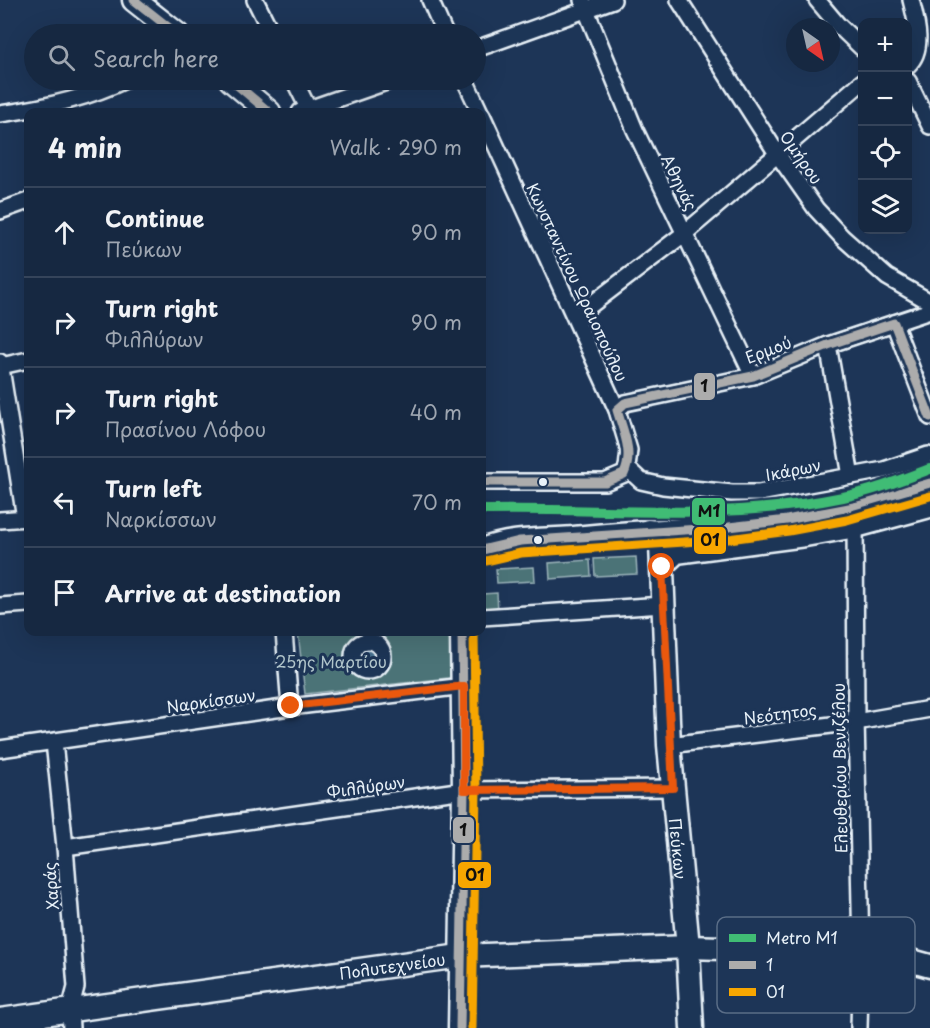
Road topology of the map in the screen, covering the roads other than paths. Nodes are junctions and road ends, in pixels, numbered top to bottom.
1 (134, 0) edge
2 (255, 0) edge
3 (430, 0) edge
4 (613, 0) edge
5 (679, 0) edge
6 (817, 0) edge
7 (911, 0) edge
8 (585, 5) edge
9 (164, 24) edge
10 (267, 24) edge
11 (441, 24) edge
12 (858, 44) edge
13 (486, 45) edge
14 (918, 57) edge
15 (858, 85) edge
16 (912, 89) edge
17 (102, 90) edge
18 (243, 90) edge
19 (298, 90) edge
20 (365, 90) edge
21 (470, 90) edge
22 (34, 108) edge
23 (264, 108) edge
24 (304, 108) edge
25 (317, 108) edge
26 (478, 108) edge
27 (24, 110) edge
28 (0, 114) edge
29 (486, 125) edge
30 (930, 126) edge
31 (778, 155) junction
32 (24, 202) edge
33 (0, 211) edge
34 (685, 233) junction
35 (930, 302) edge
36 (930, 310) edge
37 (575, 317) junction
38 (894, 323) junction
39 (828, 345) junction
40 (24, 361) edge
41 (0, 362) edge
42 (1, 366) edge
43 (753, 376) junction
44 (617, 410) junction
45 (930, 417) edge
46 (928, 455) dead end
47 (627, 468) junction
48 (851, 476) junction
49 (486, 482) edge
50 (930, 483) edge
51 (24, 500) edge
52 (930, 506) edge
53 (855, 517) junction
54 (24, 518) edge
55 (0, 520) edge
56 (648, 531) junction
57 (486, 549) edge
58 (662, 565) junction
59 (24, 604) edge
60 (663, 605) junction
61 (0, 606) edge
62 (486, 616) edge
63 (284, 636) edge
64 (367, 636) edge
65 (462, 636) edge
66 (369, 672) junction
67 (464, 686) junction
68 (372, 696) junction
69 (291, 706) junction
70 (930, 709) edge
71 (856, 722) junction
72 (54, 742) junction
73 (669, 745) junction
74 (0, 749) edge
75 (673, 788) junction
76 (464, 790) junction
77 (65, 847) junction
78 (860, 917) edge
79 (687, 947) junction
80 (717, 948) edge
81 (460, 956) junction
82 (915, 962) edge
83 (930, 966) edge
84 (859, 1013) edge
85 (71, 1019) edge
86 (0, 1020) edge
87 (460, 1028) edge
88 (692, 1028) edge
89 (859, 1028) edge

1 - 9 street
2 - 10 street
3 - 11 street
4 - 8 street
5 - 31 street, Ομήρου
6 - 12 street
7 - 14 street
8 - 13 street
8 - 34 street, Αθηνάς
15 - 31 street
16 - 30 street
17 - 22 street
18 - 23 street
19 - 24 street
20 - 25 street
21 - 26 street, Κωνσταντίνου Ωραιοπούλου
27 - 28 street
29 - 37 street, Κωνσταντίνου Ωραιοπούλου
31 - 34 street
31 - 35 street, Ομήρου
32 - 33 street
34 - 37 street
34 - 43 street, Αθηνάς
36 - 38 street, Ερμού
37 - 44 street, Κωνσταντίνου Ωραιοπούλου
38 - 39 street, Ερμού
38 - 45 street
39 - 43 street, Ερμού
39 - 48 street
40 - 42 street
41 - 42 street
42 - 51 street
43 - 44 street, Ερμού
44 - 47 street, Κωνσταντίνου Ωραιοπούλου
46 - 48 street, Ικάρων
47 - 48 street, Ικάρων
47 - 49 street
50 - 53 street
52 - 53 street
53 - 56 street
53 - 58 street
53 - 71 street, Ελευθερίου Βενιζέλου
54 - 55 street
56 - 57 street
56 - 58 street, Πεύκων
58 - 60 street, Πεύκων
59 - 61 street
60 - 62 street
60 - 73 street, Πεύκων
63 - 69 street
64 - 66 street
64 - 66 street
65 - 67 street
66 - 68 street
67 - 68 street, Ναρκίσσων
67 - 76 street
68 - 69 street, Ναρκίσσων
69 - 72 street, Ναρκίσσων
70 - 71 street, Νεότητος
71 - 73 street, Νεότητος
71 - 78 street, Ελευθερίου Βενιζέλου
72 - 74 street, Ναρκίσσων
72 - 77 street, Χαράς
73 - 75 street, Πεύκων
75 - 76 street, Φιλλύρων
75 - 79 street, Πεύκων
76 - 77 street, Φιλλύρων
76 - 81 street
77 - 85 street, Χαράς
79 - 80 street, Πολυτεχνείου
79 - 81 street, Πολυτεχνείου
79 - 88 street, Πεύκων
81 - 85 street, Πολυτεχνείου
81 - 87 street
82 - 83 street, Πολυτεχνείου
84 - 89 street, Ελευθερίου Βενιζέλου
85 - 86 street, Πολυτεχνείου

